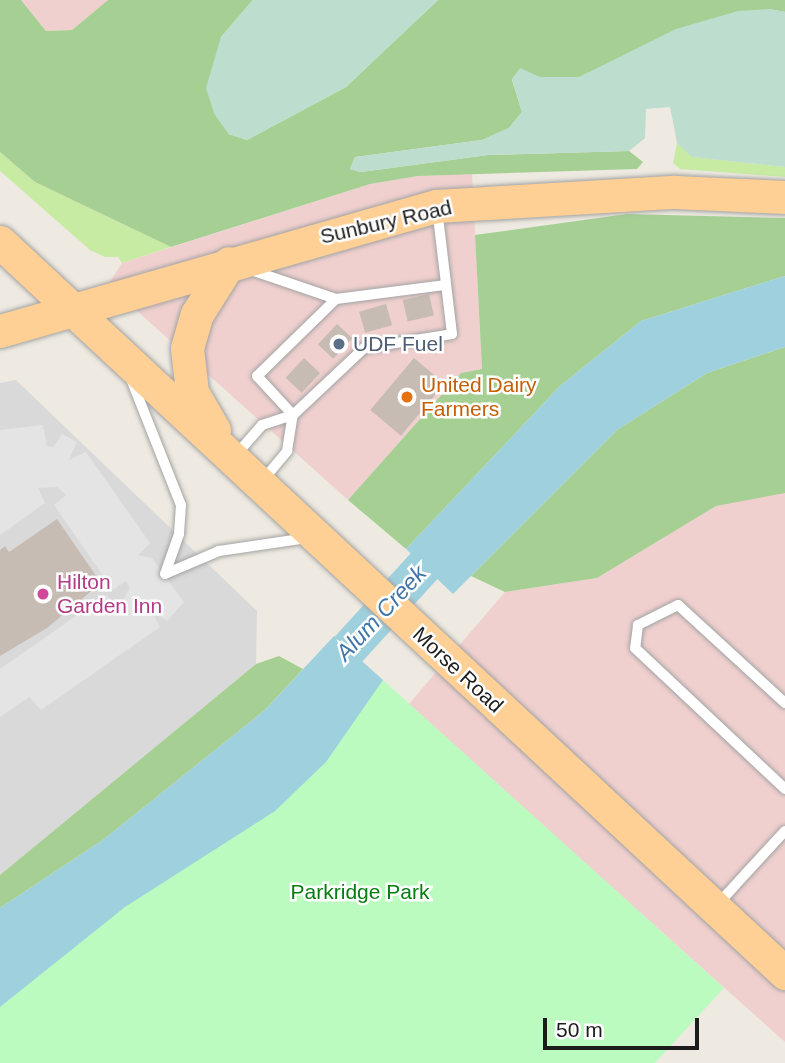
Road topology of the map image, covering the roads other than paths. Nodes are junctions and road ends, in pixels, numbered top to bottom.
1 (785, 197) edge
2 (436, 206) junction
3 (0, 242) edge
4 (0, 258) edge
5 (229, 263) junction
6 (446, 285) junction
7 (336, 299) junction
8 (70, 310) junction
9 (0, 331) edge
10 (123, 360) junction
11 (293, 415) junction
12 (232, 459) junction
13 (260, 485) junction
14 (315, 537) junction
15 (785, 703) edge
16 (785, 789) edge
17 (785, 831) edge
18 (713, 908) junction
19 (785, 973) edge

1 - 2 main road, Sunbury Road
2 - 5 main road, Sunbury Road
2 - 6 lane
3 - 8 main road, Morse Road
4 - 8 main road, Morse Road
5 - 7 lane
5 - 8 main road, Sunbury Road
5 - 12 main road
6 - 7 lane
6 - 11 lane
7 - 11 lane
8 - 9 main road, Sunbury Road
8 - 10 main road, Morse Road
10 - 12 main road, Morse Road
10 - 14 lane
11 - 12 lane
11 - 13 lane
12 - 13 main road, Morse Road
13 - 14 main road, Morse Road
14 - 18 main road, Morse Road
15 - 16 lane
17 - 18 lane
18 - 19 main road, Morse Road

